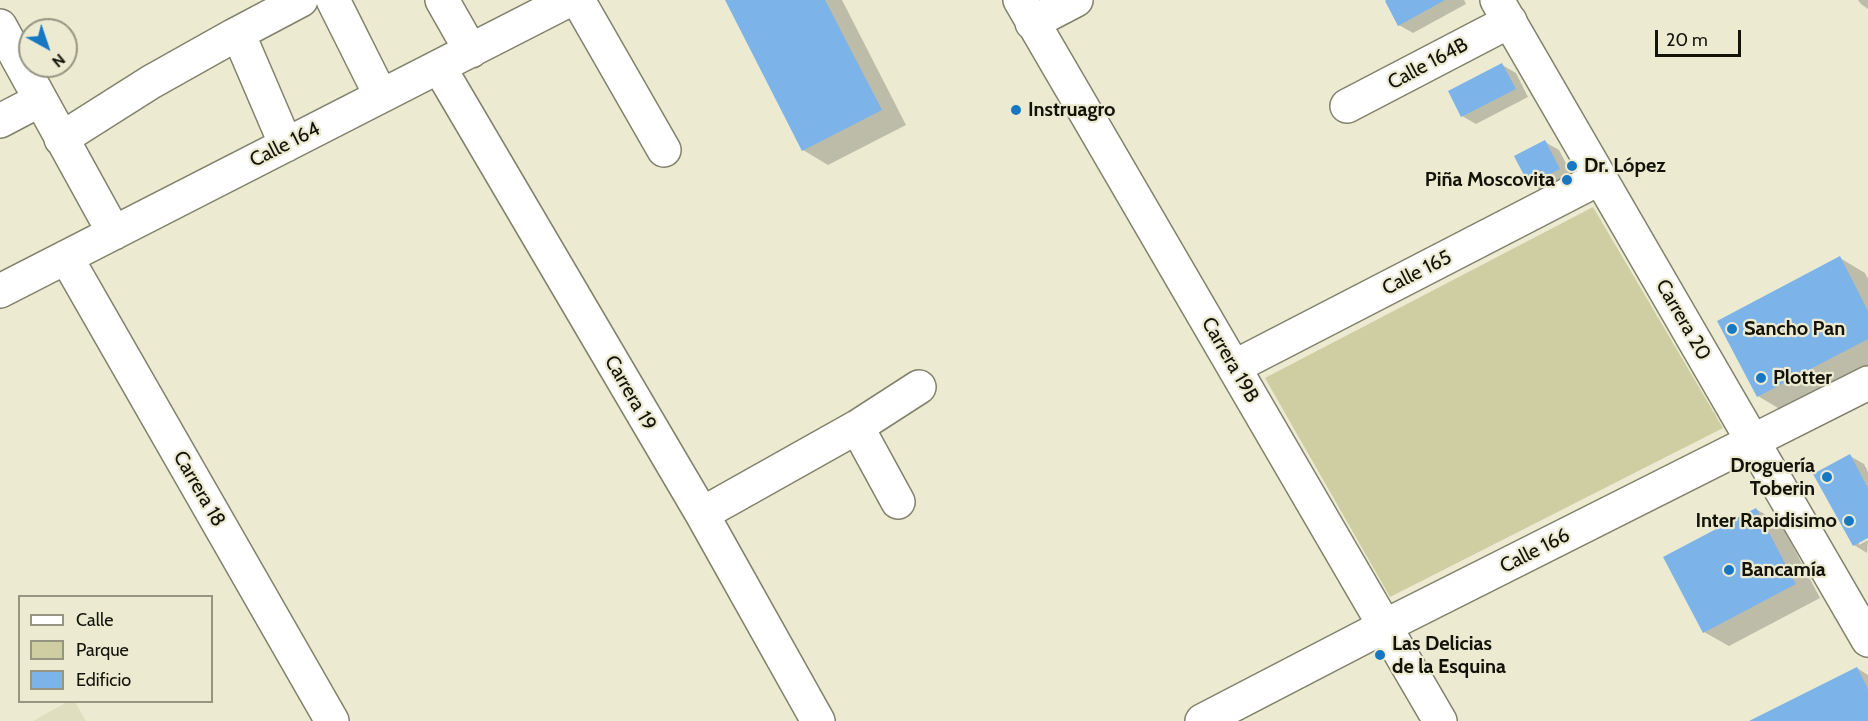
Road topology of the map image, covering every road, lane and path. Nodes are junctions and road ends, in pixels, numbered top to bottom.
1 (301, 0) edge
2 (333, 0) edge
3 (442, 0) edge
4 (569, 0) edge
5 (578, 0) edge
6 (1076, 0) edge
7 (1026, 11) edge
8 (1503, 11) edge
9 (0, 26) edge
10 (233, 36) junction
11 (471, 51) junction
12 (439, 67) junction
13 (381, 96) junction
14 (39, 100) junction
15 (1347, 106) dead end
16 (0, 121) edge
17 (61, 139) junction
18 (286, 145) junction
19 (664, 150) dead end
20 (1600, 178) junction
21 (114, 233) junction
22 (66, 257) junction
23 (0, 291) edge
24 (1234, 368) junction
25 (1868, 383) edge
26 (919, 387) dead end
27 (857, 427) junction
28 (1752, 441) junction
29 (898, 502) dead end
30 (702, 514) junction
31 (1385, 626) junction
32 (1868, 640) edge
33 (332, 721) edge
34 (818, 721) edge
35 (1202, 721) edge
36 (1440, 721) edge

1 - 10 street
2 - 13 street
3 - 11 street
4 - 11 street, Calle 164
5 - 19 street
6 - 7 street
7 - 24 street, Carrera 19B
8 - 15 street, Calle 164B
8 - 20 street, Carrera 20
9 - 14 street
10 - 17 street
10 - 18 street
11 - 12 street, Calle 164
12 - 13 street, Calle 164
12 - 30 street, Carrera 19
13 - 18 street, Calle 164
14 - 16 street
14 - 17 street
17 - 21 street
18 - 21 street, Calle 164
20 - 24 street, Calle 165
20 - 28 street, Carrera 20
21 - 22 street, Calle 164
22 - 23 street, Calle 164
22 - 33 street, Carrera 18
24 - 31 street, Carrera 19B
25 - 28 street, Calle 166
26 - 27 street
27 - 29 street
27 - 30 street
28 - 31 street, Calle 166
28 - 32 street, Carrera 20
30 - 34 street, Carrera 19
31 - 35 street, Calle 166
31 - 36 street, Carrera 19B

